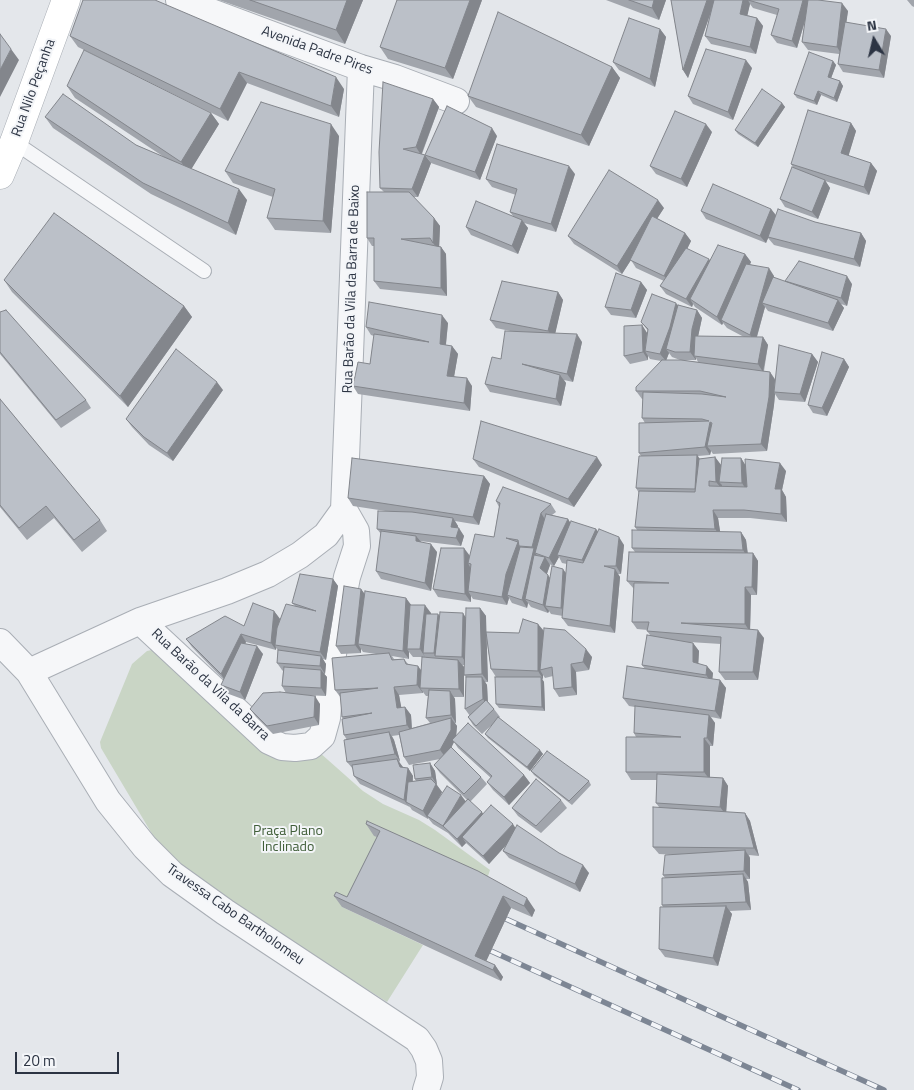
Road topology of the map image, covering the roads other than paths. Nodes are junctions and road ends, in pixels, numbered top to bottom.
1 (66, 0) edge
2 (178, 0) edge
3 (361, 68) junction
4 (456, 101) dead end
5 (14, 142) junction
6 (0, 175) edge
7 (204, 271) dead end
8 (344, 510) junction
9 (140, 621) junction
10 (0, 642) edge
11 (29, 672) junction
12 (426, 1090) edge

1 - 5 main road, Rua Nilo Peçanha
2 - 3 street, Avenida Padre Pires
3 - 4 street, Avenida Padre Pires
3 - 8 street, Rua Barão da Vila da Barra de Baixo
5 - 6 main road, Rua Nilo Peçanha
5 - 7 lane
8 - 9 street
8 - 9 street, Rua Barão da Vila da Barra
9 - 11 street
10 - 11 street, Travessa Cabo Bartholomeu
11 - 12 street, Travessa Cabo Bartholomeu

